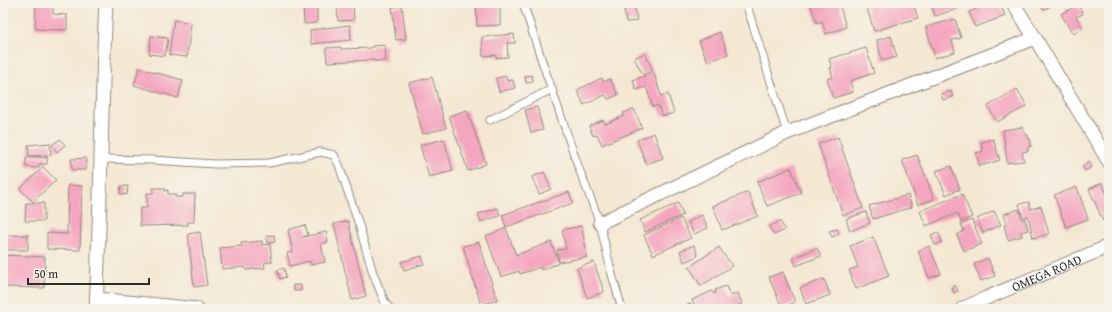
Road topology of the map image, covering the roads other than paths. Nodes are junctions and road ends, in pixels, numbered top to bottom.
1 (106, 3) edge
2 (523, 3) edge
3 (746, 3) edge
4 (1013, 3) edge
5 (1035, 38) junction
6 (552, 89) junction
7 (490, 120) dead end
8 (787, 133) junction
9 (102, 159) junction
10 (1109, 162) edge
11 (600, 223) junction
12 (1109, 246) edge
13 (96, 304) edge
14 (197, 309) edge
15 (390, 309) edge
16 (622, 309) edge
17 (962, 309) edge

1 - 9 street
2 - 6 lane
3 - 8 lane
4 - 5 street
5 - 8 street
5 - 10 street
6 - 7 lane
6 - 11 lane
8 - 11 street
9 - 13 street
9 - 15 lane
11 - 16 lane
12 - 17 street, OMEGA ROAD
13 - 14 street

